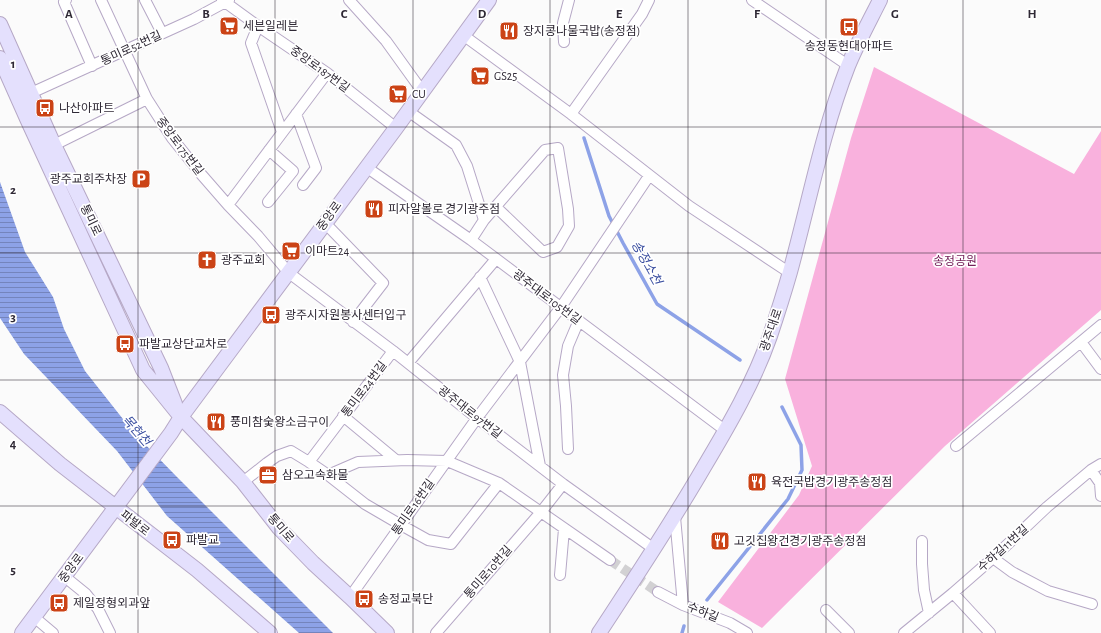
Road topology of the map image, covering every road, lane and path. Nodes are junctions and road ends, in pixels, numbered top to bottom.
1 (66, 0) edge
2 (101, 0) edge
3 (145, 0) edge
4 (349, 0) edge
5 (489, 0) edge
6 (569, 0) edge
7 (649, 0) edge
8 (880, 0) edge
9 (225, 1) edge
10 (757, 2) edge
11 (0, 24) edge
12 (258, 26) junction
13 (162, 33) junction
14 (463, 35) junction
15 (564, 42) dead end
16 (124, 50) junction
17 (0, 58) edge
18 (92, 66) junction
19 (848, 66) junction
20 (327, 73) junction
21 (422, 90) junction
22 (30, 93) junction
23 (146, 99) junction
24 (408, 111) junction
25 (296, 114) junction
26 (571, 114) junction
27 (396, 128) junction
28 (282, 132) junction
29 (54, 145) junction
30 (269, 150) junction
31 (366, 168) junction
32 (649, 176) junction
33 (303, 185) dead end
34 (268, 202) dead end
35 (228, 205) junction
36 (496, 207) junction
37 (484, 220) junction
38 (325, 223) junction
39 (471, 240) junction
40 (496, 259) junction
41 (289, 273) junction
42 (790, 273) junction
43 (480, 277) junction
44 (561, 307) junction
45 (579, 320) junction
46 (353, 322) junction
47 (1101, 324) edge
48 (1081, 342) junction
49 (393, 351) junction
50 (408, 362) junction
51 (520, 362) junction
52 (1101, 369) edge
53 (0, 412) edge
54 (343, 416) junction
55 (181, 417) junction
56 (477, 418) junction
57 (726, 430) junction
58 (956, 446) dead end
59 (568, 449) dead end
60 (396, 460) junction
61 (447, 461) junction
62 (309, 462) junction
63 (1101, 464) edge
64 (540, 466) junction
65 (1090, 470) junction
66 (328, 475) junction
67 (243, 482) junction
68 (499, 483) junction
69 (564, 484) junction
70 (1101, 496) edge
71 (117, 505) junction
72 (541, 512) junction
73 (675, 517) junction
74 (401, 525) junction
75 (564, 529) junction
76 (922, 541) dead end
77 (654, 549) junction
78 (993, 558) junction
79 (610, 560) tunnel mouth
80 (560, 575) dead end
81 (65, 577) junction
82 (658, 592) tunnel mouth
83 (953, 593) junction
84 (350, 597) junction
85 (1092, 604) dead end
86 (683, 605) junction
87 (826, 610) dead end
88 (929, 613) junction
89 (34, 617) junction
90 (22, 633) edge
91 (53, 633) edge
92 (110, 633) edge
93 (270, 633) edge
94 (387, 633) edge
95 (436, 633) edge
96 (599, 633) edge
97 (747, 633) edge
98 (849, 633) edge
99 (904, 633) edge
100 (990, 633) edge

1 - 18 street
2 - 16 street, 중앙로175번길
3 - 13 street
4 - 21 street
5 - 14 street, 중앙로
6 - 15 street
7 - 26 street
8 - 19 street, 광주대로
9 - 12 street, 중앙로187번길
9 - 13 street, 통미로52번길
10 - 19 street
11 - 22 street, 통미로
12 - 20 street, 중앙로187번길
12 - 28 street
13 - 16 street, 통미로52번길
14 - 21 street, 중앙로
14 - 26 street
16 - 18 street, 통미로52번길
16 - 23 street, 중앙로175번길
17 - 55 street, 통미로
18 - 22 street, 통미로52번길
19 - 42 street, 광주대로
20 - 25 street
20 - 27 street, 중앙로187번길
21 - 24 street, 중앙로
22 - 29 street, 통미로
23 - 29 street
23 - 35 street, 중앙로175번길
24 - 27 street, 중앙로
24 - 37 street
25 - 28 street
25 - 33 street
26 - 32 street
27 - 31 street, 중앙로
28 - 30 street
29 - 55 street, 통미로
30 - 34 street
30 - 35 street
31 - 38 street, 중앙로
31 - 39 street, 광주대로105번길
32 - 42 street
32 - 44 street, 통미로16번길
35 - 41 street, 중앙로175번길
36 - 36 street
36 - 37 street
37 - 39 street
38 - 41 street, 중앙로
38 - 46 street
39 - 40 street, 광주대로105번길
40 - 43 street
40 - 44 street, 광주대로105번길
41 - 46 street, 광주대로97번길
41 - 55 street, 중앙로
42 - 57 street, 광주대로
43 - 50 street
43 - 51 street
44 - 45 street, 광주대로105번길
44 - 51 street, 통미로16번길
45 - 57 street, 광주대로105번길
45 - 59 street
46 - 49 street, 광주대로97번길
47 - 48 street
48 - 52 street
48 - 58 street
49 - 50 street, 광주대로97번길
49 - 54 street, 통미로24번길
50 - 56 street, 광주대로97번길
51 - 56 street, 통미로16번길
51 - 64 street
53 - 71 street, 파발로
54 - 60 street
54 - 62 street, 통미로24번길
55 - 67 street, 통미로
55 - 71 street, 중앙로
56 - 61 street, 통미로16번길
56 - 64 street, 광주대로97번길
57 - 73 street, 광주대로
60 - 61 street
60 - 66 street
61 - 68 street
61 - 74 street, 통미로16번길
62 - 66 street
62 - 67 street
63 - 65 street, 수하길11번길
64 - 69 street, 광주대로97번길
65 - 70 street
65 - 78 street, 수하길11번길
66 - 74 street
67 - 84 street, 통미로
68 - 72 street
68 - 74 street
69 - 72 street, 통미로10번길
69 - 77 street, 광주대로97번길
71 - 81 street, 중앙로
71 - 93 street, 파발로
72 - 75 street
72 - 95 street, 통미로10번길
73 - 77 street, 광주대로
73 - 86 street
74 - 84 street, 통미로16번길
75 - 79 street
75 - 80 street
76 - 88 street
77 - 96 street, 광주대로
78 - 83 street, 수하길11번길
78 - 85 street
81 - 89 street, 중앙로
81 - 92 street
82 - 86 street, 수하길
83 - 88 street, 수하길11번길
83 - 100 street
84 - 94 street, 통미로
86 - 97 street, 수하길
87 - 98 street
88 - 99 street, 수하길11번길
89 - 90 street, 중앙로
89 - 91 street

